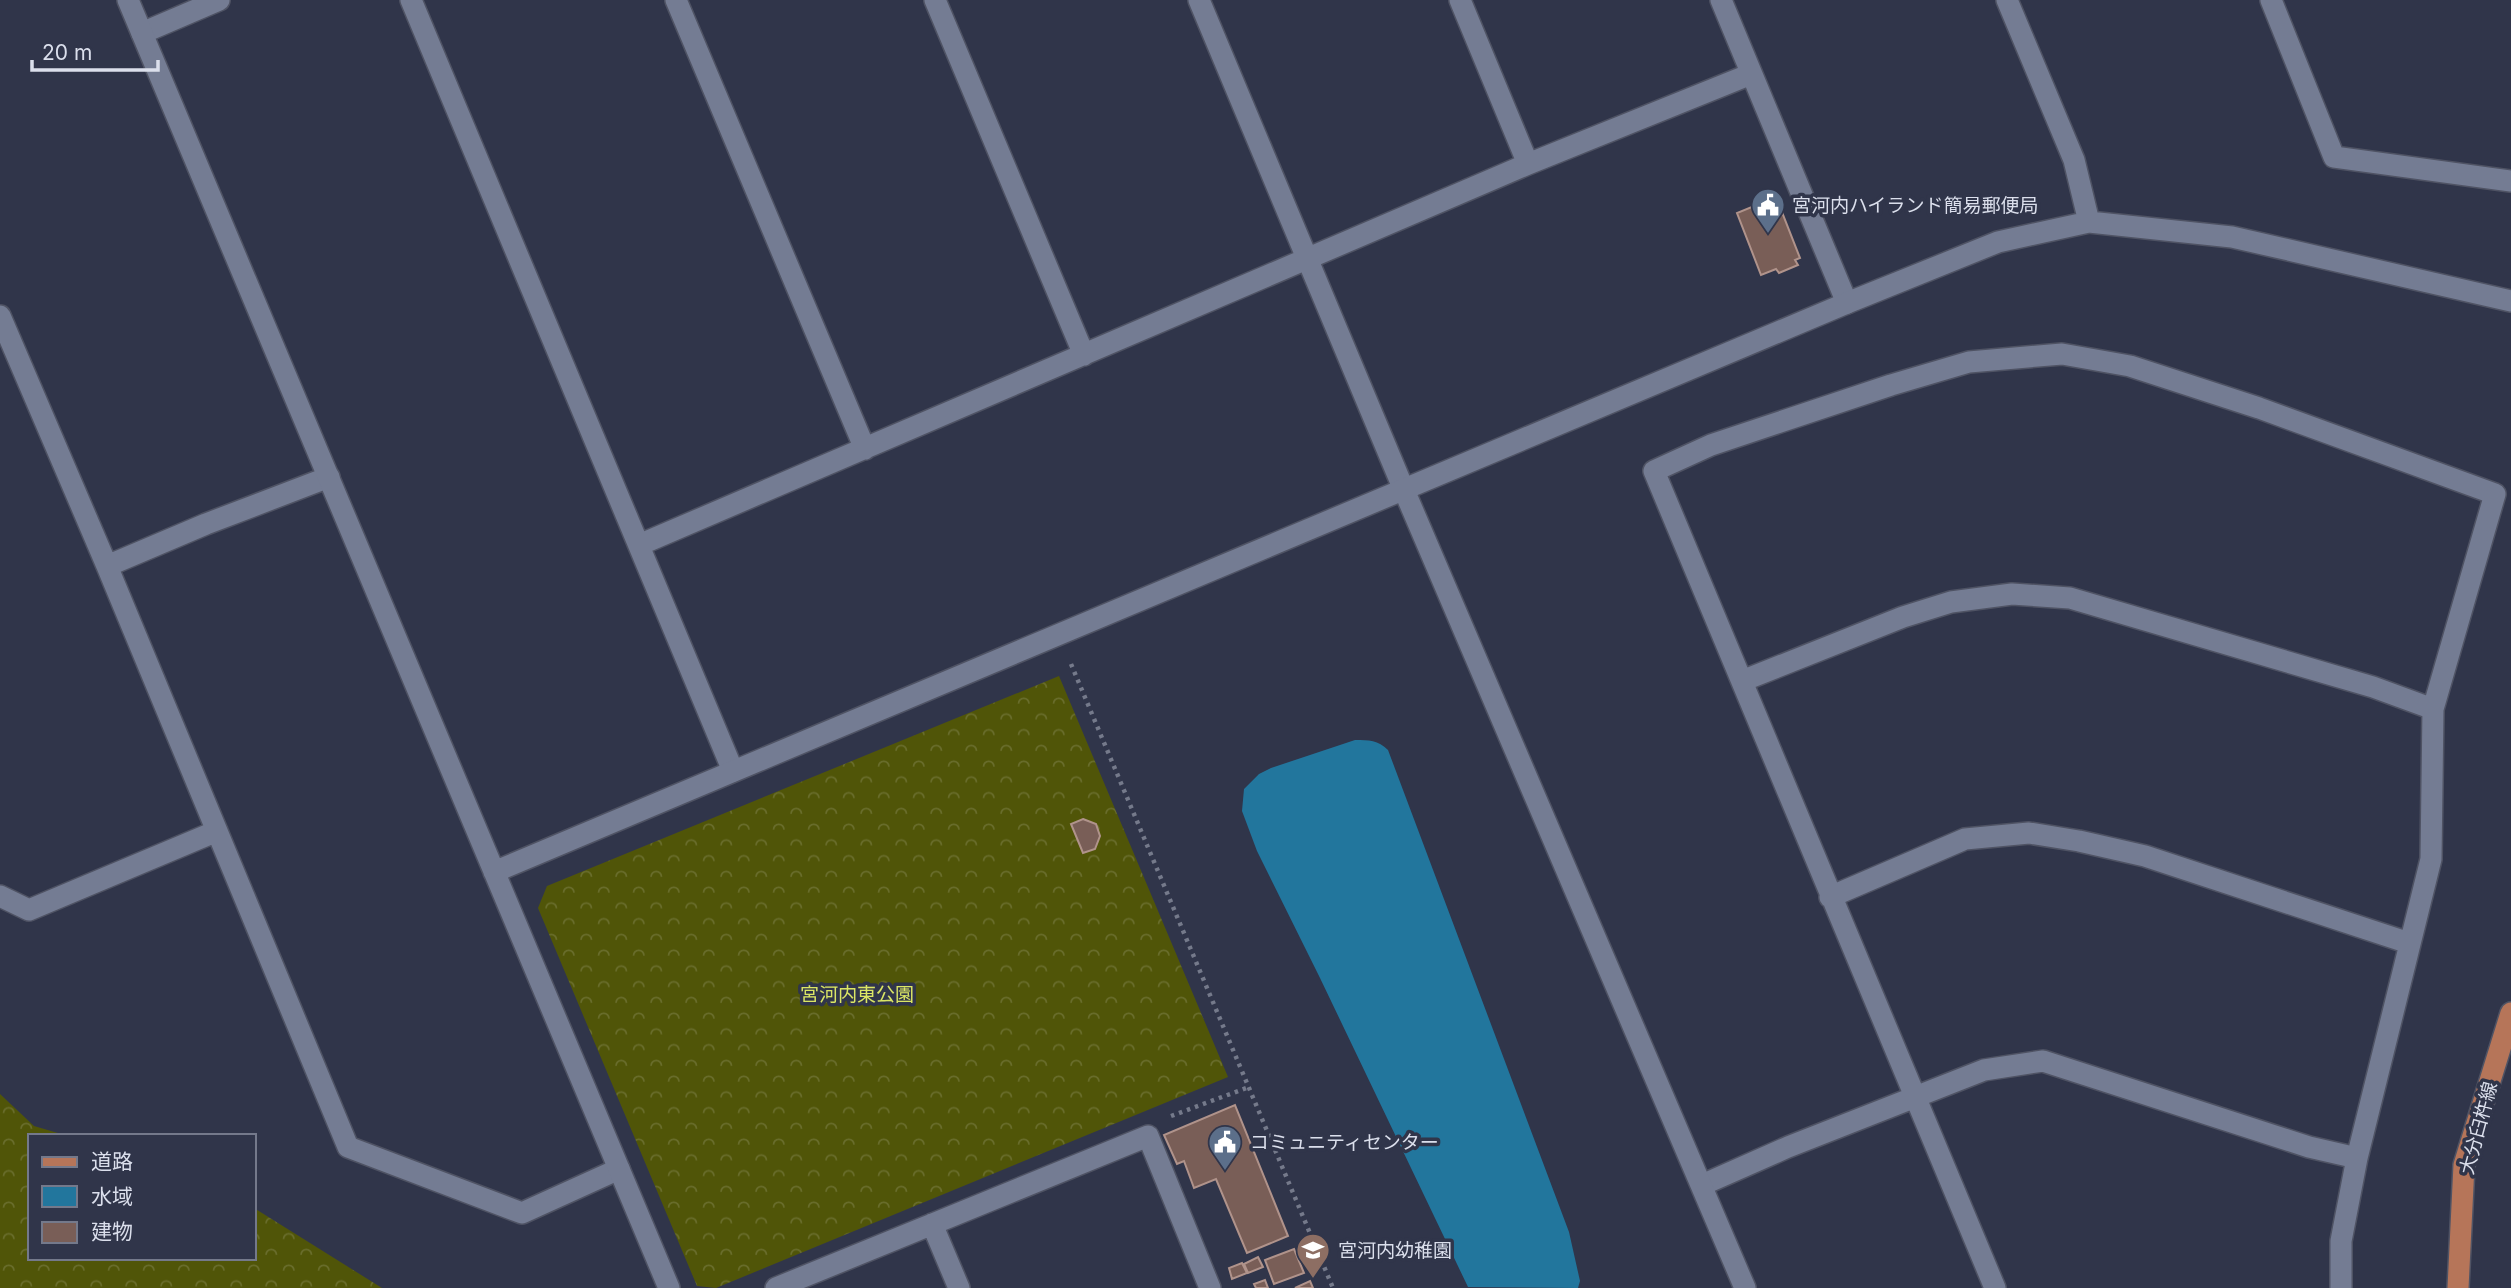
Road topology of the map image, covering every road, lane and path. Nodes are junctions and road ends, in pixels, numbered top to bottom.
1 (128, 0) edge
2 (219, 0) edge
3 (411, 0) edge
4 (676, 0) edge
5 (935, 0) edge
6 (1199, 0) edge
7 (1460, 0) edge
8 (1721, 0) edge
9 (2007, 0) edge
10 (2271, 0) edge
11 (142, 33) junction
12 (1751, 74) junction
13 (1528, 164) junction
14 (2511, 181) edge
15 (2089, 222) junction
16 (1307, 259) junction
17 (2511, 301) edge
18 (1846, 303) junction
19 (0, 316) edge
20 (1084, 355) junction
21 (864, 449) junction
22 (329, 477) junction
23 (1404, 489) junction
24 (639, 545) junction
25 (107, 566) junction
26 (1059, 634) junction
27 (1742, 681) junction
28 (2432, 709) junction
29 (733, 771) junction
30 (217, 831) junction
31 (494, 872) junction
32 (0, 897) edge
33 (1830, 897) junction
34 (2409, 943) junction
35 (2511, 1013) edge
36 (1249, 1087) junction
37 (1915, 1097) junction
38 (1148, 1136) junction
39 (2357, 1158) junction
40 (619, 1170) junction
41 (1702, 1185) junction
42 (932, 1224) junction
43 (669, 1288) edge
44 (776, 1288) edge
45 (959, 1288) edge
46 (1210, 1288) edge
47 (1333, 1288) edge
48 (1745, 1288) edge
49 (1995, 1288) edge
50 (2341, 1288) edge
51 (2458, 1288) edge

1 - 11 street
2 - 11 street
3 - 24 street
4 - 21 street
5 - 20 street
6 - 16 street
7 - 13 street
8 - 12 street
9 - 15 street
10 - 14 street
11 - 22 street
12 - 13 street
12 - 18 street
13 - 16 street
15 - 17 street
15 - 18 street
16 - 20 street
16 - 23 street
18 - 23 street
19 - 25 street
20 - 21 street
21 - 24 street
22 - 25 street
22 - 31 street
23 - 26 street
23 - 41 street
24 - 29 street
25 - 30 street
26 - 29 street
26 - 36 path
27 - 28 street
27 - 28 street
27 - 33 street
28 - 34 street
29 - 31 street
30 - 32 street
30 - 40 street
31 - 40 street
33 - 34 street
33 - 37 street
34 - 39 street
35 - 51 main road, 大分臼杵線
36 - 38 path
36 - 47 path
37 - 39 street
37 - 41 street
37 - 49 street
38 - 42 street
38 - 46 street
39 - 50 street
40 - 43 street
41 - 48 street
42 - 44 street
42 - 45 street

